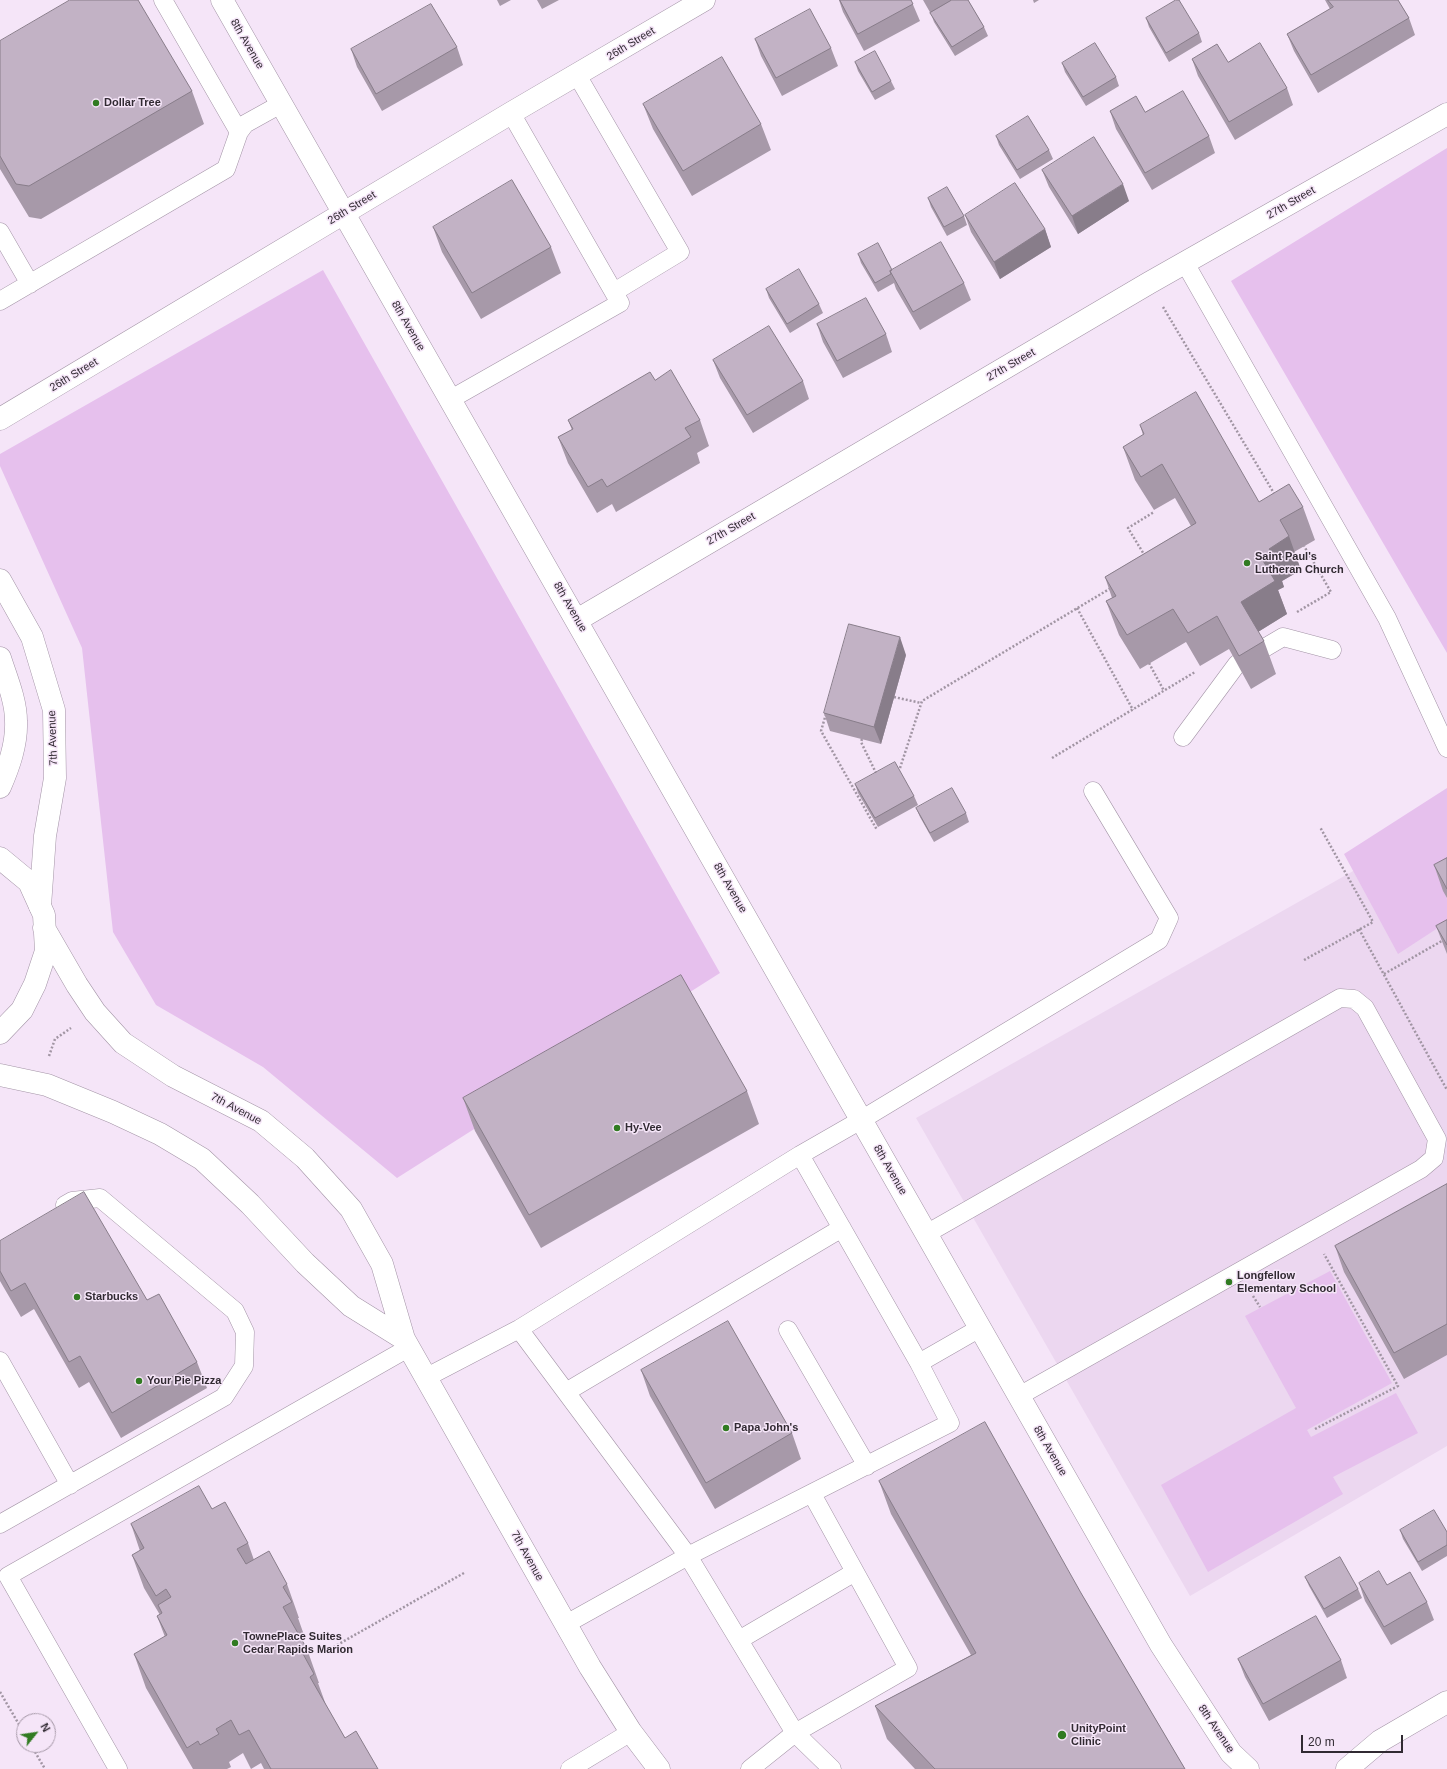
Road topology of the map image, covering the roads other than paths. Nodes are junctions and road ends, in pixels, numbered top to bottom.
1 (163, 0) edge
2 (222, 0) edge
3 (704, 0) edge
4 (577, 75) junction
5 (281, 104) junction
6 (511, 113) junction
7 (1447, 114) edge
8 (239, 132) junction
9 (343, 213) junction
10 (0, 232) edge
11 (1185, 263) junction
12 (30, 284) junction
13 (614, 292) junction
14 (0, 301) edge
15 (451, 399) junction
16 (0, 419) edge
17 (0, 580) edge
18 (577, 620) junction
19 (1261, 650) edge
20 (1332, 650) dead end
21 (0, 658) edge
22 (1237, 664) edge
23 (1183, 737) dead end
24 (1447, 748) edge
25 (0, 787) edge
26 (1093, 791) dead end
27 (0, 858) edge
28 (40, 906) junction
29 (44, 928) junction
30 (0, 1033) edge
31 (0, 1076) edge
32 (861, 1120) junction
33 (800, 1155) junction
34 (52, 1213) edge
35 (842, 1228) junction
36 (926, 1234) junction
37 (980, 1328) junction
38 (519, 1329) junction
39 (788, 1330) dead end
40 (407, 1343) junction
41 (0, 1361) edge
42 (919, 1363) junction
43 (427, 1377) junction
44 (566, 1392) junction
45 (1019, 1396) junction
46 (867, 1466) junction
47 (70, 1484) junction
48 (812, 1494) junction
49 (0, 1524) edge
50 (688, 1556) junction
51 (4, 1569) edge
52 (855, 1572) junction
53 (566, 1624) junction
54 (739, 1640) junction
55 (1447, 1702) edge
56 (632, 1732) junction
57 (795, 1733) junction
58 (118, 1769) edge
59 (570, 1769) edge
60 (659, 1769) edge
61 (750, 1769) edge
62 (832, 1769) edge
63 (1248, 1769) edge
64 (1347, 1769) edge

1 - 8 lane
2 - 5 street, 8th Avenue
3 - 4 street, 26th Street
4 - 6 street, 26th Street
4 - 13 lane
5 - 8 lane
5 - 9 street, 8th Avenue
6 - 9 street, 26th Street
6 - 13 lane
7 - 11 street, 27th Street
8 - 12 lane
9 - 15 street, 8th Avenue
9 - 16 street, 26th Street
10 - 12 lane
11 - 18 street, 27th Street
11 - 24 lane
12 - 14 lane
13 - 15 lane
15 - 18 street, 8th Avenue
17 - 28 street, 7th Avenue
18 - 32 street, 8th Avenue
19 - 20 lane
21 - 25 street
22 - 23 lane
26 - 32 lane
27 - 28 street
28 - 29 street
29 - 30 street
29 - 40 street, 7th Avenue
31 - 40 street, 7th Avenue
32 - 33 lane
32 - 36 street, 8th Avenue
33 - 35 lane
33 - 38 lane
34 - 47 lane
35 - 42 lane
35 - 44 lane
36 - 37 street, 8th Avenue
36 - 45 lane
37 - 42 lane
37 - 45 street, 8th Avenue
38 - 43 lane
38 - 44 lane
39 - 46 lane
40 - 43 street, 7th Avenue
40 - 51 lane
41 - 47 lane
42 - 46 lane
43 - 53 street, 7th Avenue
44 - 50 lane
45 - 63 street, 8th Avenue
46 - 48 lane
47 - 49 lane
48 - 50 lane
48 - 52 lane
50 - 53 lane
50 - 54 lane
51 - 58 lane
52 - 54 lane
52 - 57 lane
53 - 56 street, 7th Avenue
54 - 57 lane
55 - 64 street
56 - 59 lane
56 - 60 street, 7th Avenue
57 - 61 lane
57 - 62 lane

